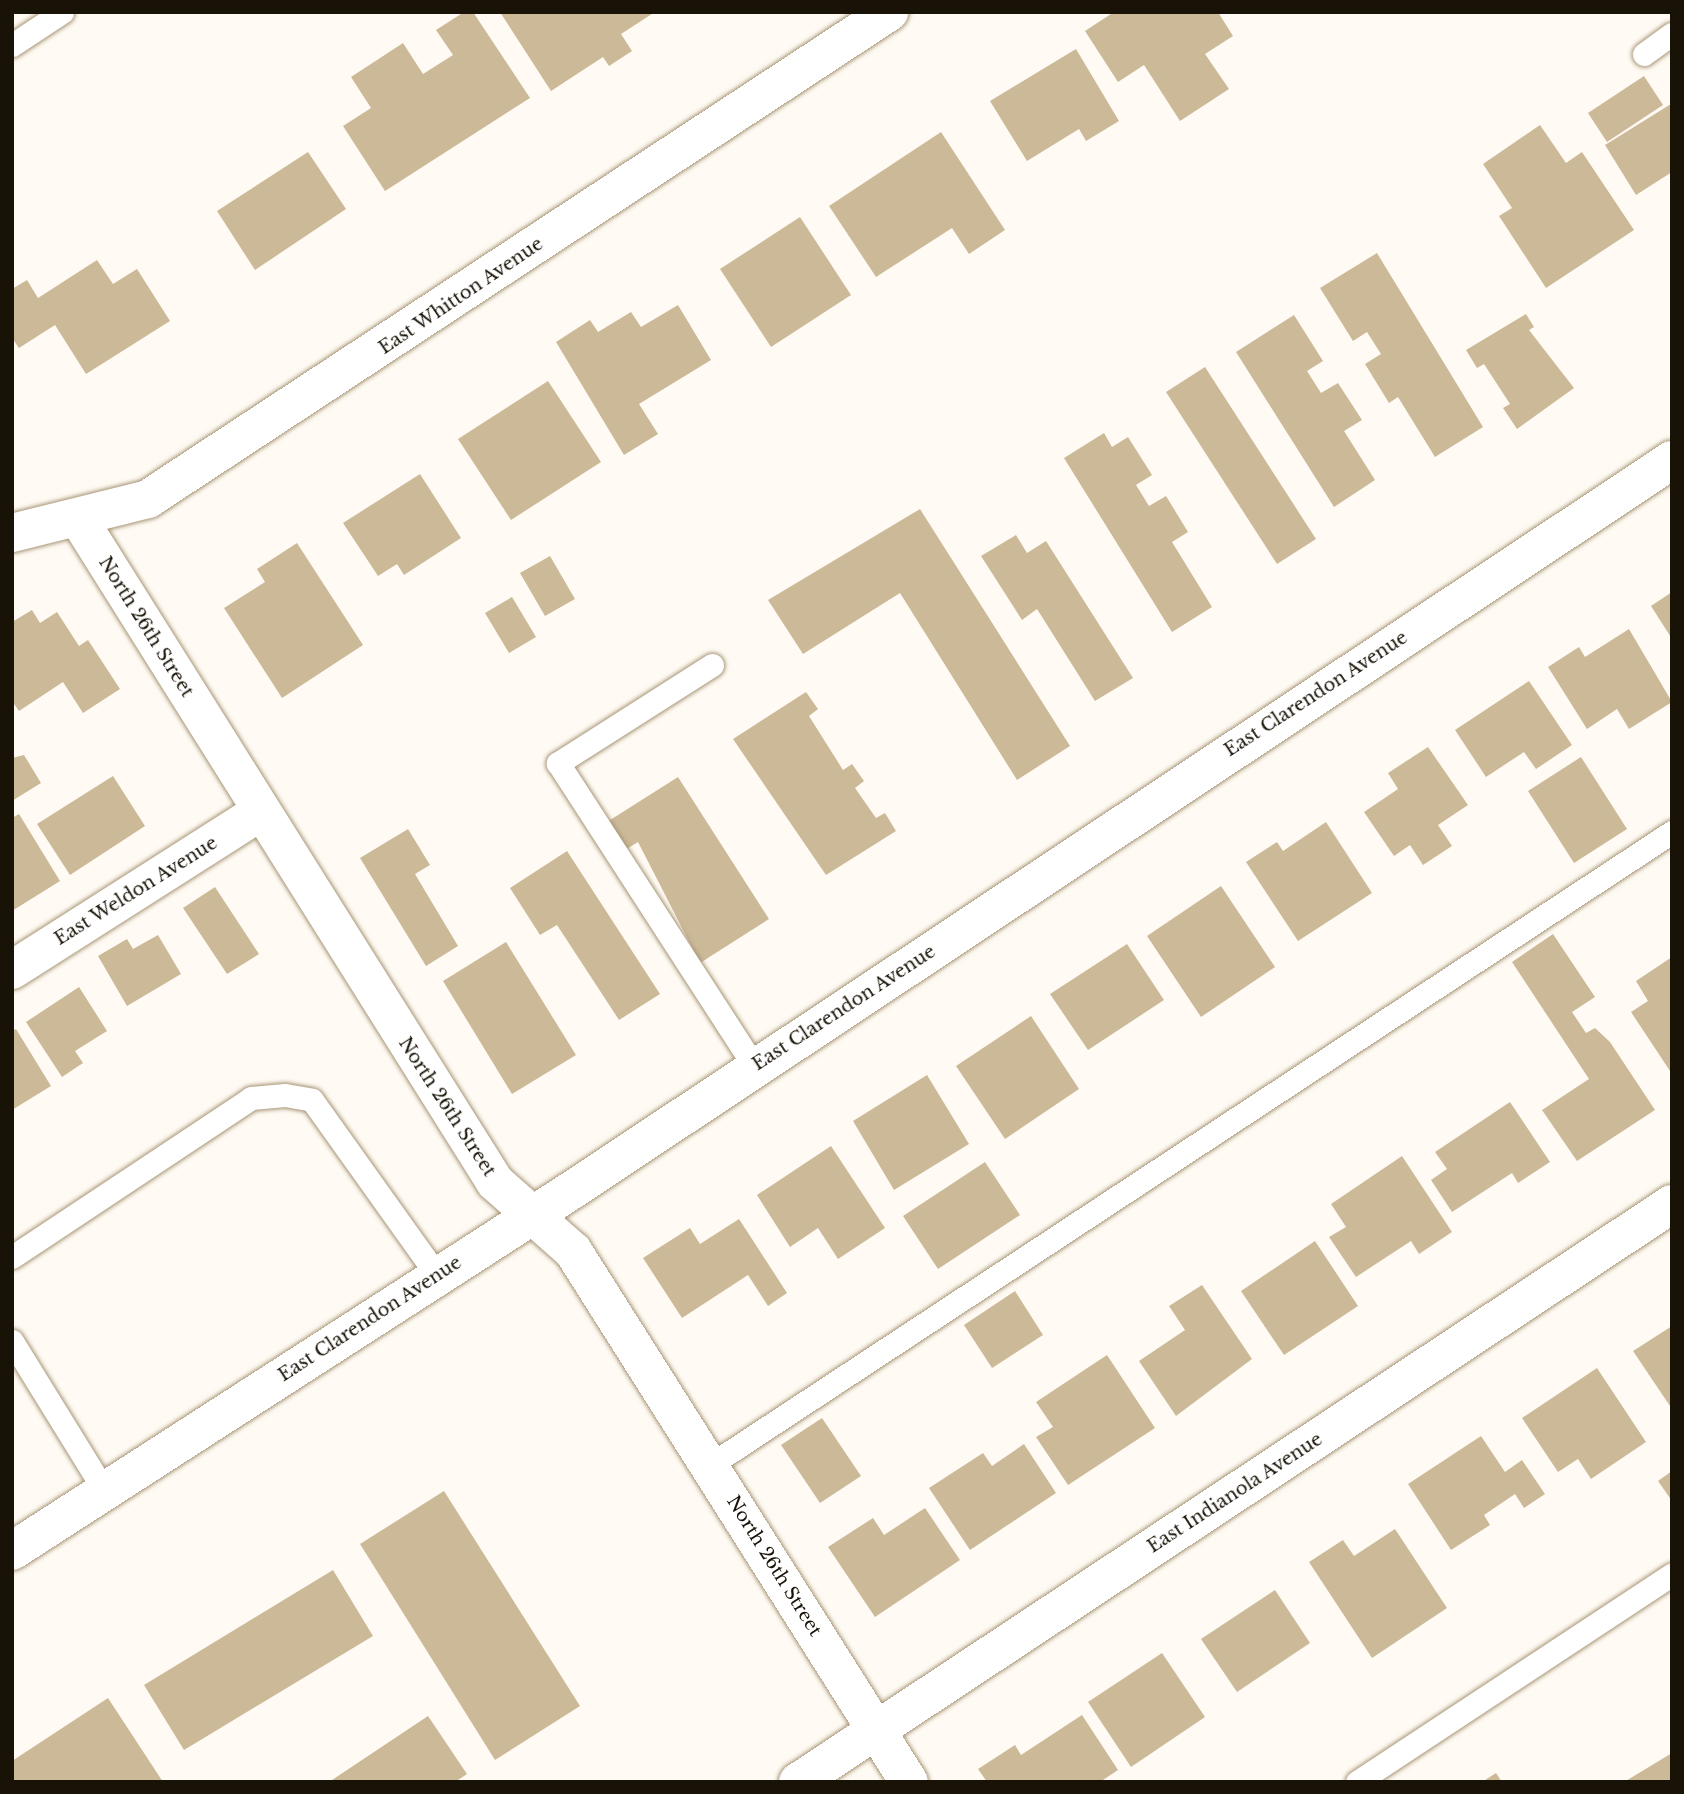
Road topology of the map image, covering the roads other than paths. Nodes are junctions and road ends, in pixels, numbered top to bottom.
1 (62, 12) edge
2 (889, 12) edge
3 (1672, 34) edge
4 (12, 45) edge
5 (1644, 54) dead end
6 (1672, 460) edge
7 (78, 518) junction
8 (12, 533) edge
9 (712, 665) dead end
10 (260, 812) junction
11 (1672, 832) edge
12 (12, 970) edge
13 (754, 1066) junction
14 (1672, 1204) edge
15 (530, 1215) junction
16 (12, 1257) edge
17 (437, 1275) junction
18 (12, 1341) edge
19 (710, 1465) junction
20 (104, 1490) junction
21 (12, 1551) edge
22 (1672, 1574) edge
23 (877, 1730) junction
24 (798, 1782) edge
25 (909, 1782) edge
26 (1357, 1782) edge

1 - 4 lane
2 - 7 street, East Whitton Avenue
3 - 5 lane
6 - 13 street, East Clarendon Avenue
7 - 8 street, East Whitton Avenue
7 - 10 street, North 26th Street
9 - 13 lane
10 - 12 street, East Weldon Avenue
10 - 15 street, North 26th Street
11 - 19 lane
13 - 15 street, East Clarendon Avenue
14 - 23 street, East Indianola Avenue
15 - 17 street, East Clarendon Avenue
15 - 19 street, North 26th Street
16 - 17 lane
17 - 20 street, East Clarendon Avenue
18 - 20 lane
19 - 23 street, North 26th Street
20 - 21 street, East Clarendon Avenue
22 - 26 lane
23 - 24 street, East Indianola Avenue
23 - 25 street, North 26th Street

